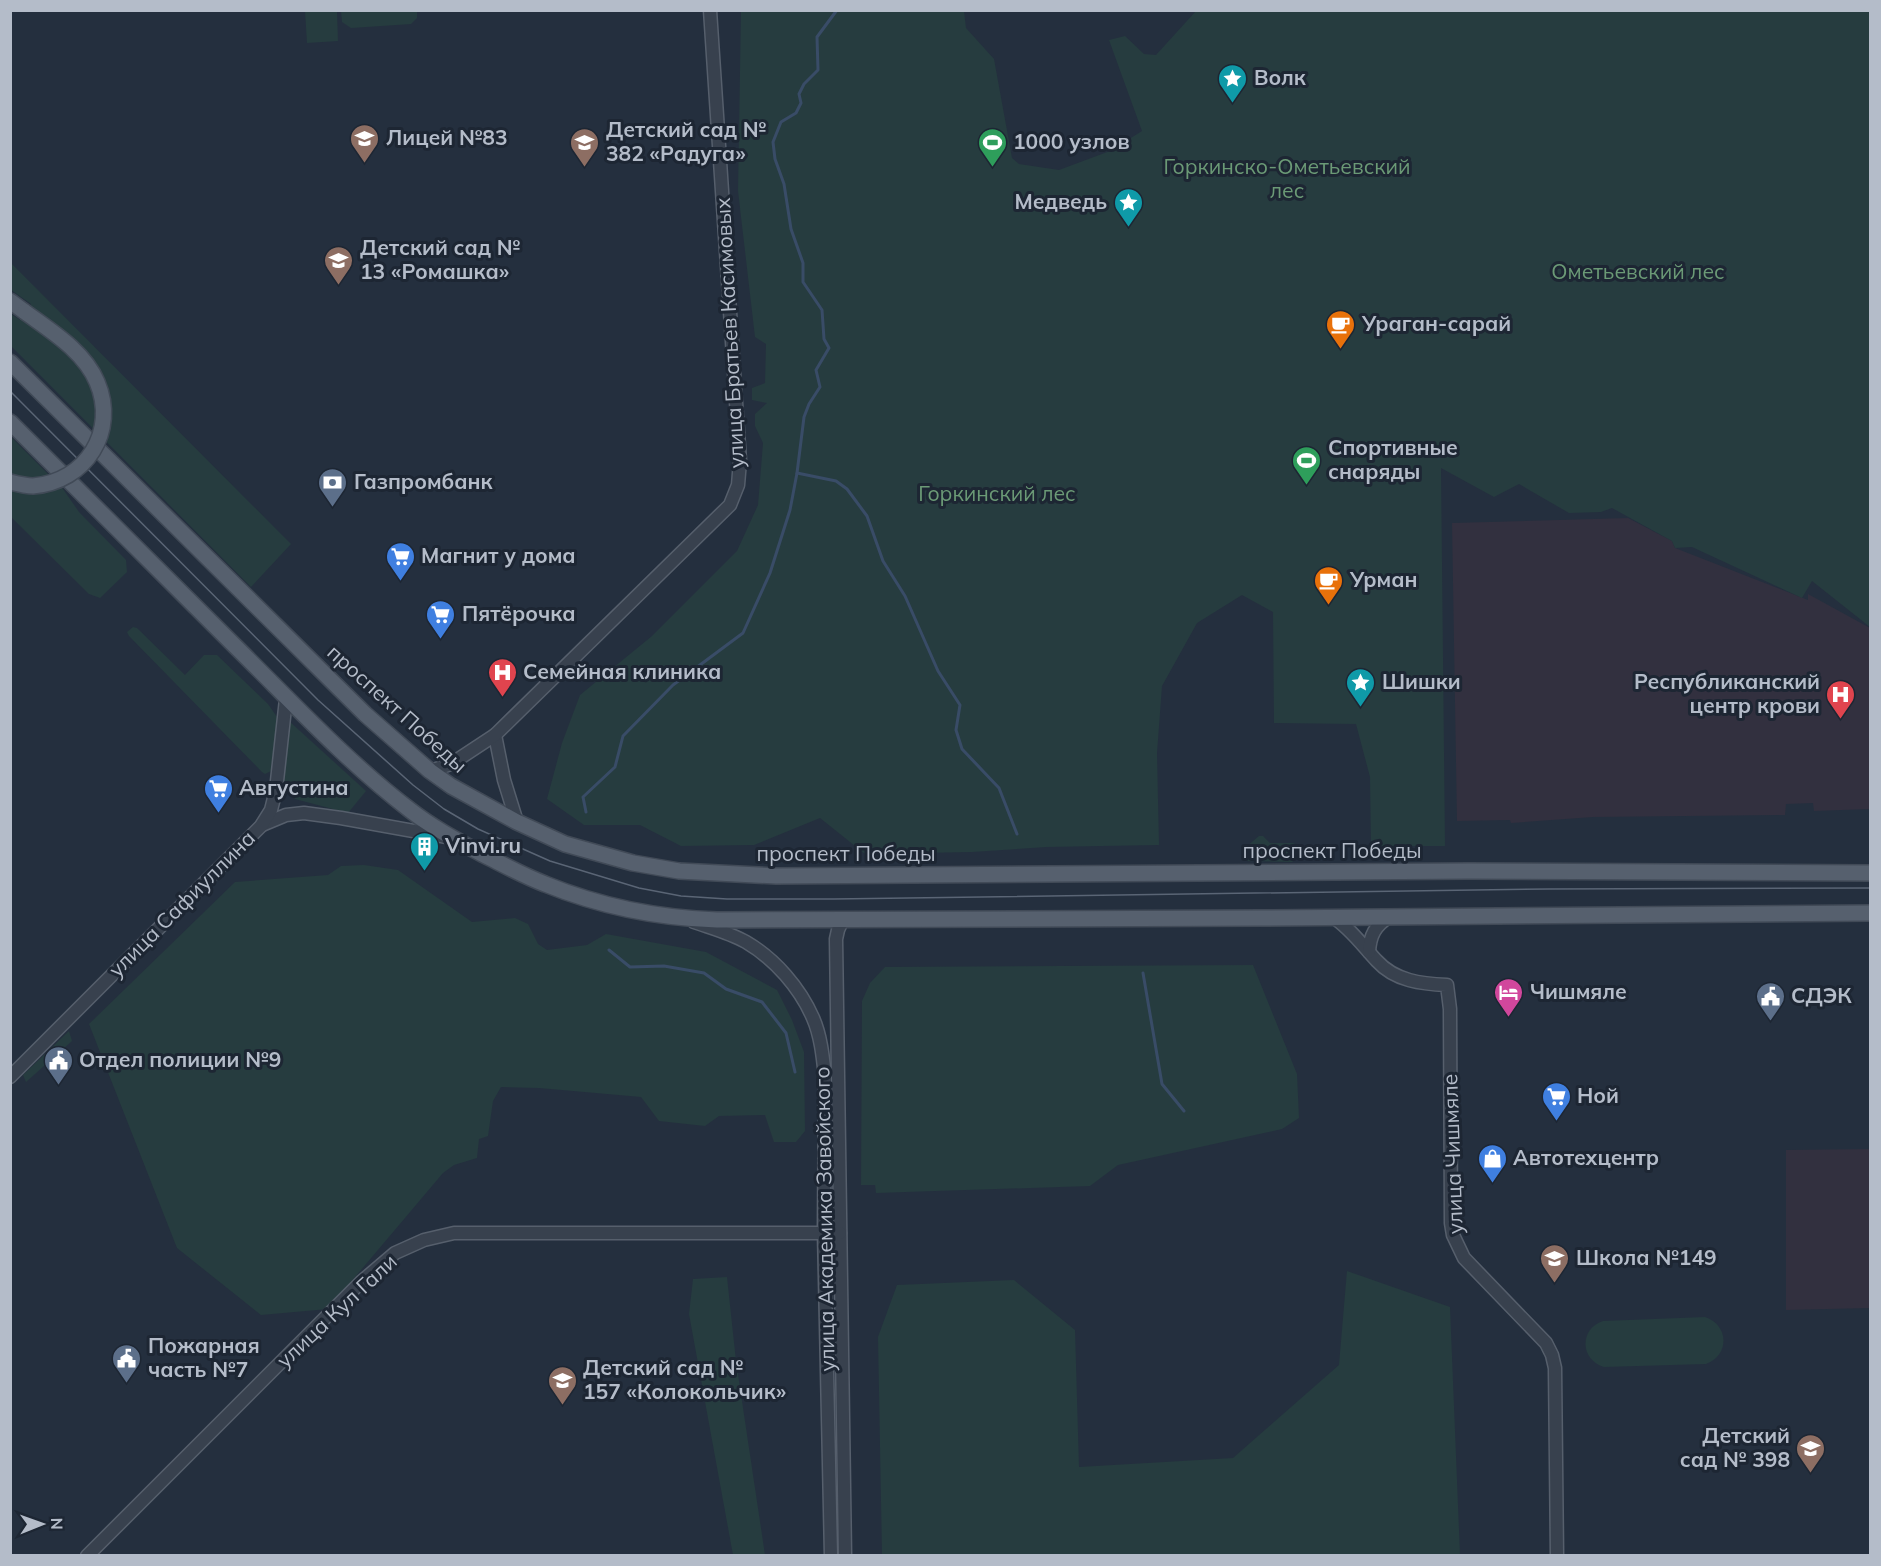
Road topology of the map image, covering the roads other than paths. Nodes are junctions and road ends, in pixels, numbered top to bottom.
1 (710, 10) edge
2 (10, 302) edge
3 (10, 362) edge
4 (10, 422) edge
5 (10, 482) edge
6 (286, 699) junction
7 (495, 735) junction
8 (430, 771) junction
9 (517, 822) junction
10 (261, 826) junction
11 (452, 838) junction
12 (1870, 873) edge
13 (1870, 913) edge
14 (1333, 917) junction
15 (1389, 917) junction
16 (684, 919) junction
17 (843, 919) junction
18 (1369, 952) junction
19 (10, 1077) edge
20 (824, 1233) junction
21 (840, 1233) junction
22 (87, 1556) edge
23 (831, 1556) edge
24 (845, 1556) edge
25 (1557, 1556) edge

1 - 7 street, улица Братьев Касимовых
2 - 5 main road, bridge
3 - 8 main road, проспект Победы
4 - 6 main road
6 - 10 street, улица Сафиуллина
6 - 11 main road
7 - 8 street, улица Братьев Касимовых
7 - 9 street
8 - 9 main road, проспект Победы
9 - 12 main road, проспект Победы
10 - 11 street
10 - 19 street, улица Сафиуллина
11 - 16 main road
13 - 15 main road
14 - 15 main road
14 - 17 main road
14 - 18 street, улица Чишмяле
15 - 18 street
16 - 17 main road
16 - 20 street, улица Академика Завойского
17 - 21 street, улица Академика Завойского
18 - 25 street, улица Чишмяле
20 - 21 street, улица Кул Гали
20 - 22 street, улица Кул Гали
20 - 23 street, улица Академика Завойского
21 - 24 street, улица Академика Завойского

